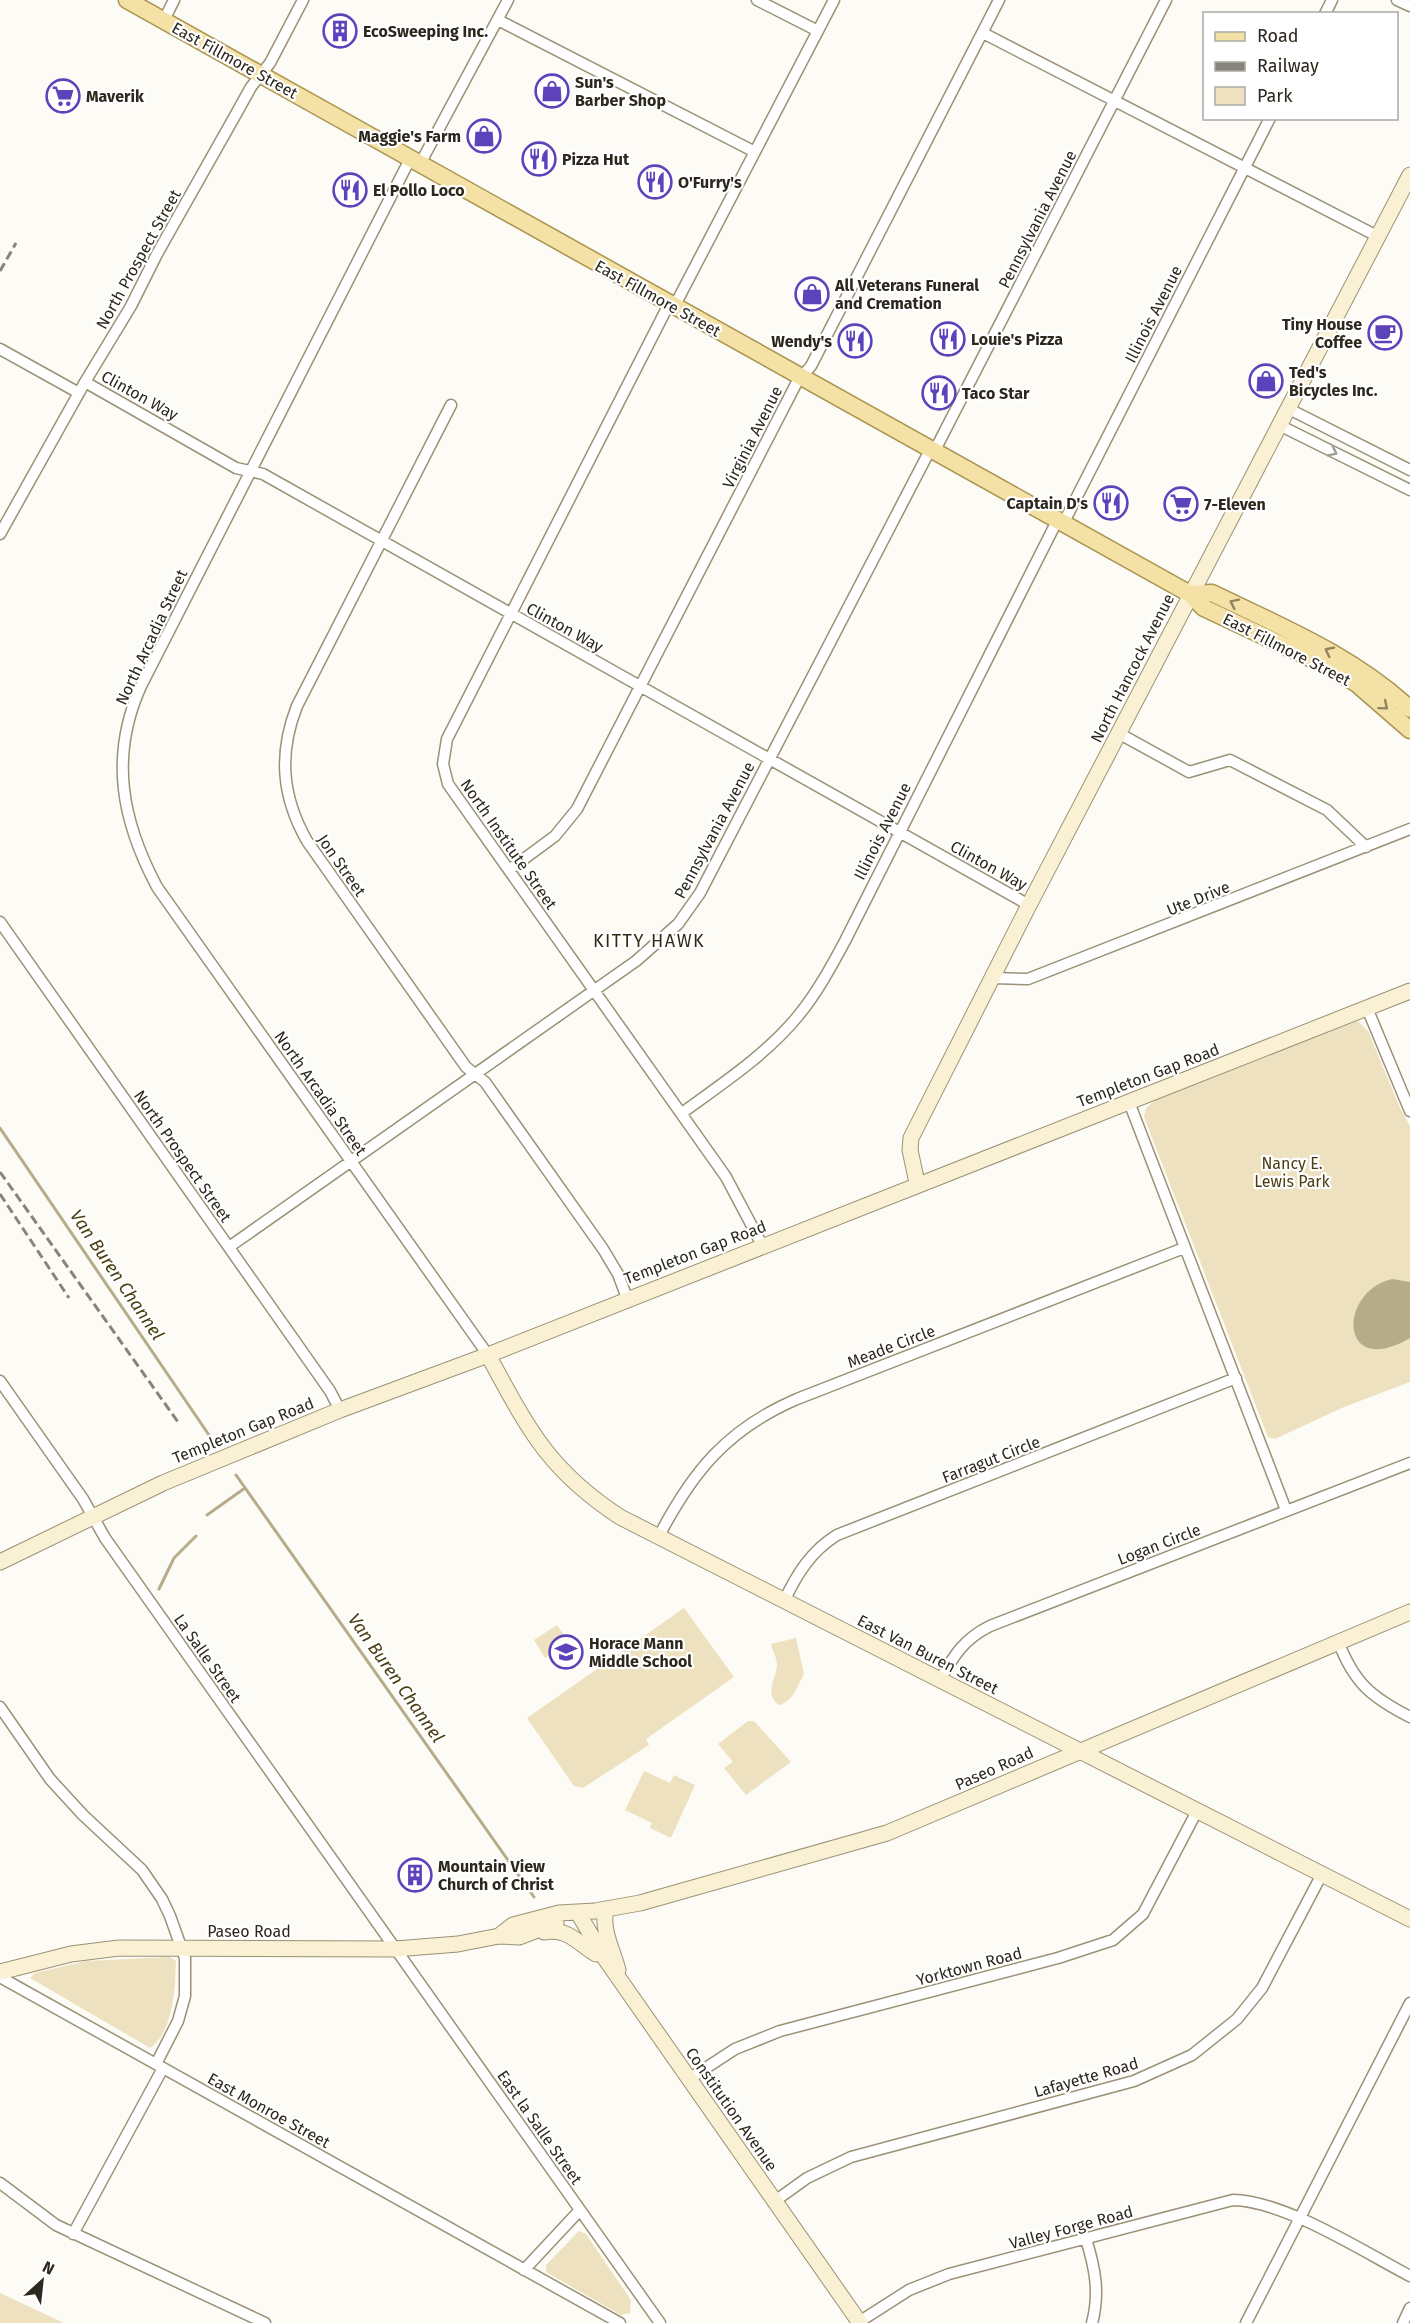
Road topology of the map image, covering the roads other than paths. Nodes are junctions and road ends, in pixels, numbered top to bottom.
1 (127, 0) edge
2 (174, 0) edge
3 (303, 0) edge
4 (507, 0) edge
5 (757, 0) edge
6 (834, 0) edge
7 (999, 0) edge
8 (1166, 0) edge
9 (1397, 0) edge
10 (1410, 6) edge
11 (164, 20) junction
12 (498, 20) junction
13 (818, 31) junction
14 (983, 33) junction
15 (261, 75) junction
16 (1114, 102) junction
17 (1269, 120) edge
18 (755, 152) junction
19 (415, 161) junction
20 (1245, 167) junction
21 (1410, 176) edge
22 (1377, 236) junction
23 (671, 305) junction
24 (0, 349) edge
25 (801, 376) junction
26 (85, 382) junction
27 (79, 393) junction
28 (451, 405) dead end
29 (1289, 409) junction
30 (1281, 426) junction
31 (932, 451) junction
32 (1410, 470) edge
33 (250, 471) junction
34 (1410, 490) edge
35 (1060, 523) junction
36 (0, 534) edge
37 (380, 540) junction
38 (1190, 594) junction
39 (511, 613) junction
40 (640, 686) junction
41 (1410, 710) edge
42 (1410, 730) edge
43 (1120, 734) junction
44 (768, 759) junction
45 (1410, 829) edge
46 (898, 831) junction
47 (1366, 847) junction
48 (509, 870) junction
49 (1029, 905) junction
50 (0, 922) edge
51 (993, 978) junction
52 (594, 991) junction
53 (1410, 991) edge
54 (1367, 1008) junction
55 (476, 1075) junction
56 (1128, 1102) junction
57 (1410, 1111) edge
58 (682, 1113) junction
59 (351, 1162) junction
60 (917, 1184) junction
61 (762, 1245) junction
62 (229, 1247) junction
63 (1184, 1248) junction
64 (627, 1298) junction
65 (488, 1355) junction
66 (1236, 1378) junction
67 (0, 1381) edge
68 (340, 1410) junction
69 (1410, 1463) edge
70 (1286, 1510) junction
71 (93, 1515) junction
72 (658, 1538) junction
73 (0, 1562) edge
74 (784, 1602) junction
75 (1410, 1612) edge
76 (1338, 1641) junction
77 (940, 1680) junction
78 (0, 1707) edge
79 (1410, 1717) edge
80 (1079, 1750) junction
81 (1197, 1811) junction
82 (1322, 1874) junction
83 (606, 1909) junction
84 (578, 1913) junction
85 (1410, 1919) edge
86 (499, 1936) junction
87 (527, 1936) junction
88 (181, 1949) junction
89 (394, 1949) junction
90 (606, 1960) junction
91 (0, 1972) edge
92 (0, 1977) edge
93 (620, 1981) junction
94 (1410, 2003) edge
95 (159, 2066) junction
96 (689, 2079) junction
97 (0, 2183) edge
98 (775, 2201) junction
99 (580, 2210) junction
100 (1299, 2219) junction
101 (73, 2234) junction
102 (1086, 2239) junction
103 (524, 2270) junction
104 (1410, 2276) edge
105 (1410, 2308) edge
106 (860, 2322) edge
107 (265, 2323) edge
108 (620, 2323) edge
109 (660, 2323) edge
110 (1092, 2323) edge
111 (1246, 2323) edge
112 (1402, 2323) edge

1 - 11 main road, East Fillmore Street
2 - 11 street
3 - 15 street, North Prospect Street
4 - 12 street, North Arcadia Street
5 - 13 street
6 - 13 street, North Institute Street
7 - 14 street, Virginia Avenue
8 - 16 street, Pennsylvania Avenue
9 - 10 street
11 - 15 main road, East Fillmore Street
12 - 18 street
12 - 19 street, North Arcadia Street
13 - 18 street, North Institute Street
14 - 16 street
14 - 25 street, Virginia Avenue
15 - 19 main road, East Fillmore Street
15 - 26 street, North Prospect Street
16 - 20 street
16 - 31 street, Pennsylvania Avenue
17 - 20 street, Illinois Avenue
18 - 23 street, North Institute Street
19 - 23 main road, East Fillmore Street
19 - 33 street, North Arcadia Street
20 - 22 street
20 - 35 street, Illinois Avenue
21 - 22 street, North Hancock Avenue
22 - 29 street, North Hancock Avenue
23 - 25 main road, East Fillmore Street
23 - 39 street, North Institute Street
24 - 27 street, Clinton Way
25 - 31 main road, East Fillmore Street
25 - 40 street, Virginia Avenue
26 - 27 street, North Prospect Street
26 - 33 street, Clinton Way
27 - 36 street, North Prospect Street
28 - 37 street, Jon Street
29 - 30 street, North Hancock Avenue
29 - 32 street
30 -> 34 street
30 - 38 street, North Hancock Avenue
31 - 35 main road, East Fillmore Street
31 - 44 street, Pennsylvania Avenue
33 - 37 street, Clinton Way
33 - 59 street, North Arcadia Street
35 - 38 main road, East Fillmore Street
35 - 46 street, Illinois Avenue
37 - 39 street, Clinton Way
37 - 55 street, Jon Street
41 -> 38 main road, East Fillmore Street
38 -> 42 main road, East Fillmore Street
38 - 43 street, North Hancock Avenue
39 - 40 street, Clinton Way
39 - 48 street, North Institute Street
40 - 44 street, Clinton Way
40 - 48 street, Virginia Avenue
43 - 47 street
43 - 49 street, North Hancock Avenue
44 - 46 street, Clinton Way
44 - 52 street, Pennsylvania Avenue
45 - 47 street, Ute Drive
46 - 49 street, Clinton Way
46 - 58 street, Illinois Avenue
47 - 51 street, Ute Drive
48 - 52 street, North Institute Street
49 - 51 street, North Hancock Avenue
50 - 62 street, North Prospect Street
51 - 60 street, North Hancock Avenue
52 - 55 street, Pennsylvania Avenue
52 - 58 street, North Institute Street
53 - 54 street, Templeton Gap Road
54 - 56 street, Templeton Gap Road
54 - 57 street
55 - 59 street, Pennsylvania Avenue
55 - 64 street, Jon Street
56 - 60 street, Templeton Gap Road
56 - 63 street
58 - 61 street, North Institute Street
59 - 62 street, Pennsylvania Avenue
59 - 65 street, North Arcadia Street
60 - 61 street, Templeton Gap Road
61 - 64 street, Templeton Gap Road
62 - 68 street, North Prospect Street
63 - 66 street
63 - 72 street, Meade Circle
64 - 65 street, Templeton Gap Road
65 - 68 street, Templeton Gap Road
65 - 72 street, East Van Buren Street
66 - 70 street
66 - 74 street, Farragut Circle
67 - 71 street, La Salle Street
68 - 71 street, Templeton Gap Road
69 - 70 street, Logan Circle
70 - 77 street, Logan Circle
71 - 73 street, Templeton Gap Road
71 - 89 street, La Salle Street
72 - 74 street, East Van Buren Street
74 - 77 street, East Van Buren Street
75 - 76 street, Paseo Road
76 - 79 street
76 - 80 street, Paseo Road
77 - 80 street, East Van Buren Street
78 - 88 street
80 - 81 street, East Van Buren Street
80 - 83 street, Paseo Road
81 - 82 street, East Van Buren Street
81 - 96 street, Yorktown Road
82 - 85 street, East Van Buren Street
82 - 98 street, Lafayette Road
83 - 84 street, Paseo Road
83 - 93 street
84 - 86 street, Paseo Road
84 - 87 street, Paseo Road
84 - 90 street, Constitution Avenue
86 - 87 street, Paseo Road
86 - 89 street, Paseo Road
87 - 90 street
88 - 89 street, Paseo Road
88 - 91 street, Paseo Road
88 - 95 street
89 - 99 street, East la Salle Street
90 - 93 street, Constitution Avenue
92 - 95 street, East Monroe Street
93 - 96 street, Constitution Avenue
94 - 100 street
95 - 101 street
95 - 103 street, East Monroe Street
96 - 98 street, Constitution Avenue
97 - 101 street
98 - 106 street, Constitution Avenue
99 - 103 street
99 - 109 street, East la Salle Street
100 - 102 street, Valley Forge Road
100 - 104 street, Valley Forge Road
100 - 111 street
101 - 107 street
102 - 106 street, Valley Forge Road
102 - 110 street
103 - 108 street, East Monroe Street
105 - 112 street

